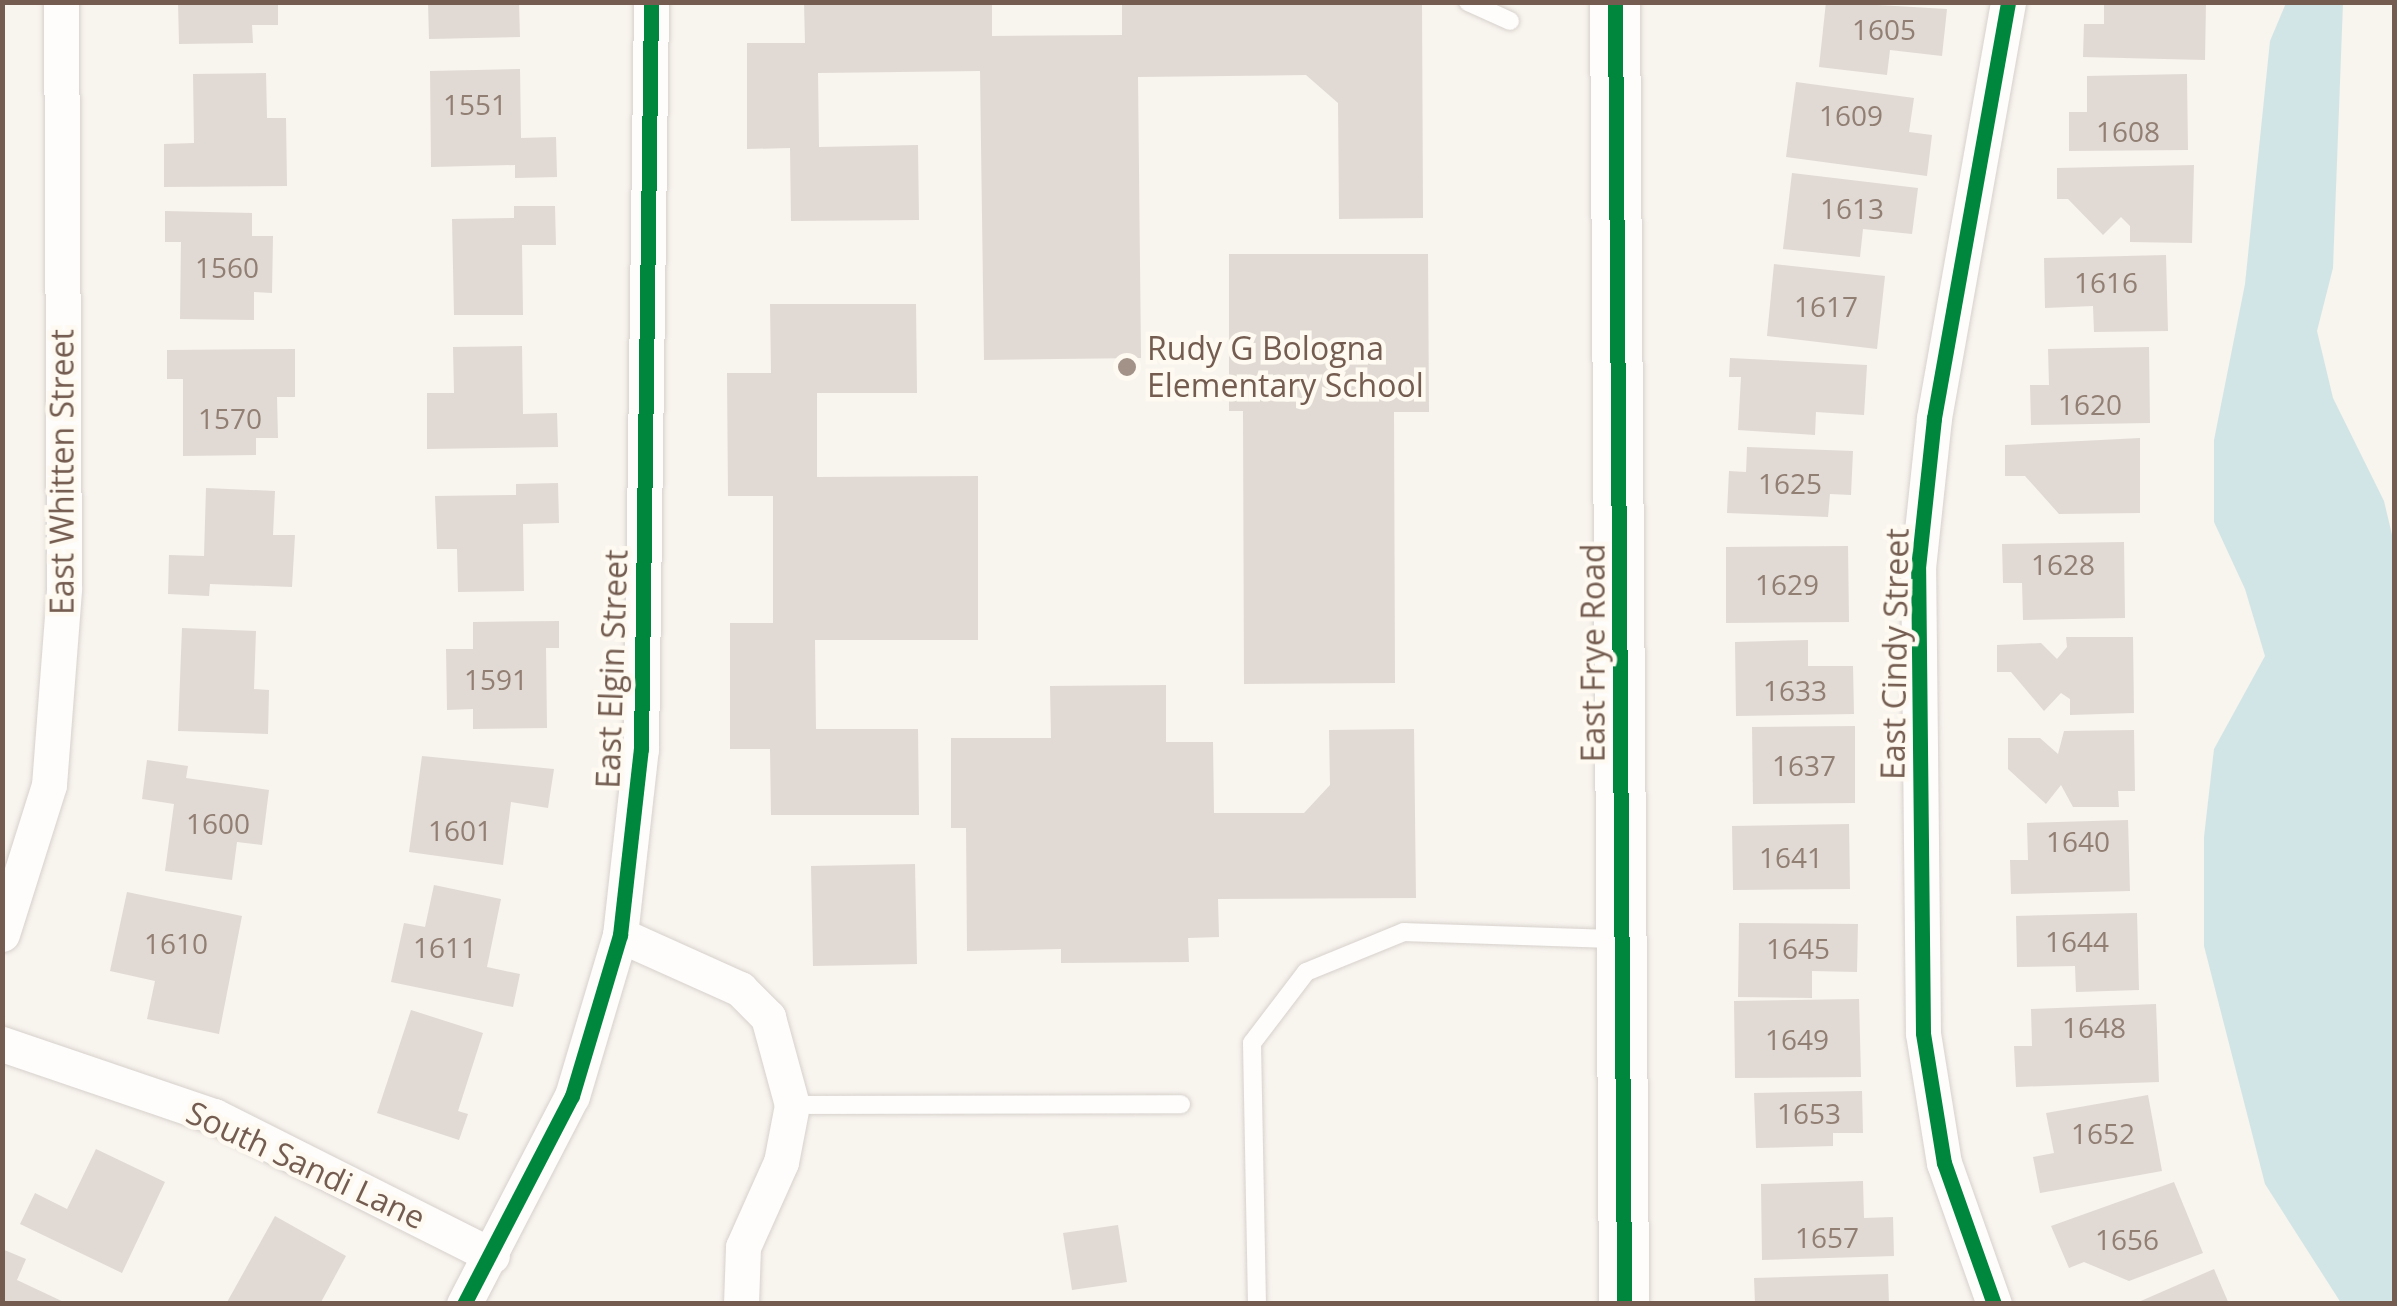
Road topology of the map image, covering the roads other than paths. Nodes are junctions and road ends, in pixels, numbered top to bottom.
1 (61, 2) edge
2 (651, 2) edge
3 (1468, 2) edge
4 (1615, 2) edge
5 (2008, 2) edge
6 (1510, 21) dead end
7 (2, 934) edge
8 (620, 935) junction
9 (1620, 939) junction
10 (2, 1044) edge
11 (1181, 1104) dead end
12 (792, 1106) junction
13 (492, 1256) junction
14 (464, 1304) edge
15 (741, 1304) edge
16 (1257, 1304) edge
17 (1624, 1304) edge
18 (1994, 1304) edge

1 - 7 street, East Whitten Street
2 - 8 street, East Elgin Street
3 - 6 lane
4 - 9 street, East Frye Road
5 - 18 street, East Cindy Street
8 - 12 street
8 - 13 street, East Elgin Street
9 - 16 lane
9 - 17 street, East Frye Road
10 - 13 street, South Sandi Lane
11 - 12 lane
12 - 15 street
13 - 14 street, East Elgin Street

